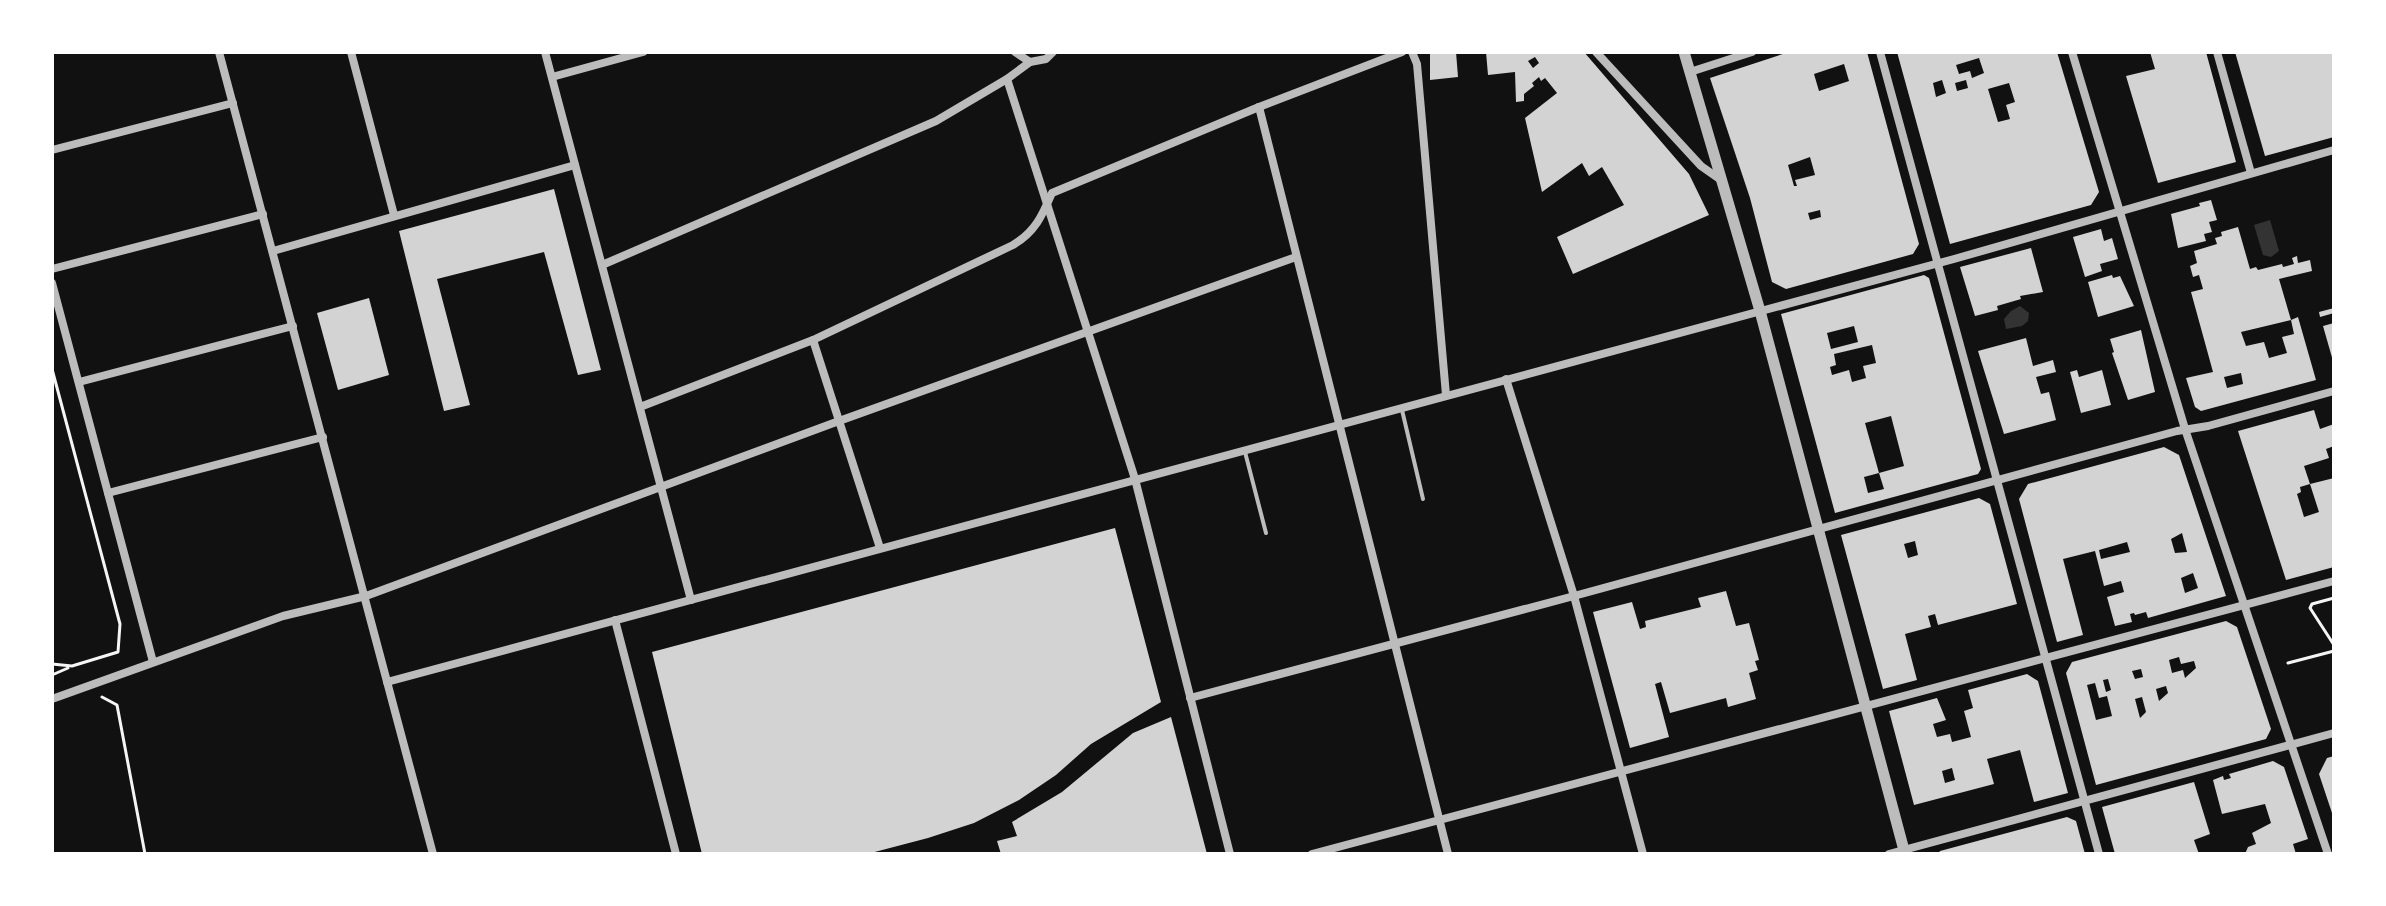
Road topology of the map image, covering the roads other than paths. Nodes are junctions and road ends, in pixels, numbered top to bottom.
1 (219, 52) edge
2 (351, 52) edge
3 (545, 52) edge
4 (643, 52) edge
5 (1015, 52) edge
6 (1053, 52) edge
7 (1402, 52) edge
8 (1412, 52) edge
9 (1596, 52) edge
10 (1684, 52) edge
11 (1752, 52) edge
12 (1880, 52) edge
13 (2072, 52) edge
14 (2217, 52) edge
15 (1030, 62) junction
16 (1690, 72) junction
17 (552, 77) junction
18 (1007, 79) junction
19 (233, 103) junction
20 (1259, 107) junction
21 (52, 150) edge
22 (2334, 150) edge
23 (575, 165) junction
24 (2251, 173) junction
25 (1723, 181) junction
26 (1046, 207) junction
27 (2119, 212) junction
28 (263, 214) junction
29 (394, 215) junction
30 (273, 251) junction
31 (1296, 257) junction
32 (1936, 263) junction
33 (602, 265) junction
34 (52, 269) edge
35 (52, 283) edge
36 (1760, 311) junction
37 (293, 326) junction
38 (1086, 332) junction
39 (813, 340) junction
40 (1506, 379) junction
41 (79, 382) junction
42 (2334, 391) edge
43 (1446, 395) junction
44 (640, 407) junction
45 (1402, 407) junction
46 (839, 421) junction
47 (1339, 424) junction
48 (2185, 429) junction
49 (323, 437) junction
50 (1244, 450) junction
51 (1135, 479) junction
52 (1998, 480) junction
53 (661, 488) junction
54 (108, 493) junction
55 (1423, 499) dead end
56 (1818, 530) junction
57 (1266, 533) dead end
58 (880, 548) junction
59 (2334, 581) edge
60 (366, 596) junction
61 (1574, 596) junction
62 (691, 600) junction
63 (2245, 605) junction
64 (615, 620) junction
65 (1394, 642) junction
66 (2046, 658) junction
67 (153, 662) junction
68 (387, 682) junction
69 (1190, 698) junction
70 (52, 699) edge
71 (1866, 707) junction
72 (2334, 733) edge
73 (2291, 744) junction
74 (1620, 770) junction
75 (2085, 801) junction
76 (1439, 821) junction
77 (1904, 852) edge
78 (433, 854) edge
79 (676, 854) edge
80 (1230, 854) edge
81 (1312, 854) edge
82 (1448, 854) edge
83 (1643, 854) edge
84 (1889, 854) edge
85 (2099, 854) edge
86 (2328, 854) edge

1 - 19 street
2 - 29 street
3 - 17 street
4 - 17 street
5 - 15 street
6 - 15 street
7 - 20 street
8 - 43 street
9 - 25 street
10 - 16 street
11 - 16 street
12 - 32 street
13 - 27 street
14 - 24 street
15 - 18 street
16 - 25 street
17 - 23 street
18 - 26 street
18 - 33 street
19 - 21 street
19 - 28 street
20 - 26 street
20 - 31 street
22 - 24 street
23 - 29 street
23 - 33 street
24 - 27 street
25 - 36 street
26 - 38 street
26 - 39 street
27 - 32 street
27 - 48 street
28 - 30 street
28 - 34 street
29 - 30 street
30 - 37 street
31 - 38 street
31 - 47 street
32 - 36 street
32 - 52 street
33 - 44 street
35 - 41 street
36 - 40 street
36 - 56 street
37 - 41 street
37 - 49 street
38 - 46 street
38 - 51 street
39 - 44 street
39 - 46 street
40 - 43 street
40 - 61 street
41 - 54 street
42 - 48 street
43 - 45 street
44 - 53 street
45 - 47 street
45 - 55 lane
46 - 53 street
46 - 58 street
47 - 50 street
47 - 65 street
48 - 52 street
48 - 63 street
49 - 54 street
49 - 60 street
50 - 51 street
50 - 57 lane
51 - 58 street
51 - 69 street
52 - 56 street
52 - 66 street
53 - 60 street
53 - 62 street
54 - 67 street
56 - 61 street
56 - 71 street
58 - 62 street
59 - 63 street
60 - 67 street
60 - 68 street
61 - 65 street
61 - 74 street
62 - 64 street
63 - 66 street
63 - 73 street
64 - 68 street
64 - 79 street
65 - 69 street
65 - 76 street
66 - 71 street
66 - 75 street
67 - 70 street
68 - 78 street
69 - 80 street
71 - 74 street
71 - 77 street
72 - 73 street
73 - 75 street
73 - 86 street
74 - 76 street
74 - 83 street
75 - 77 street
75 - 85 street
76 - 81 street
76 - 82 street
77 - 84 street

